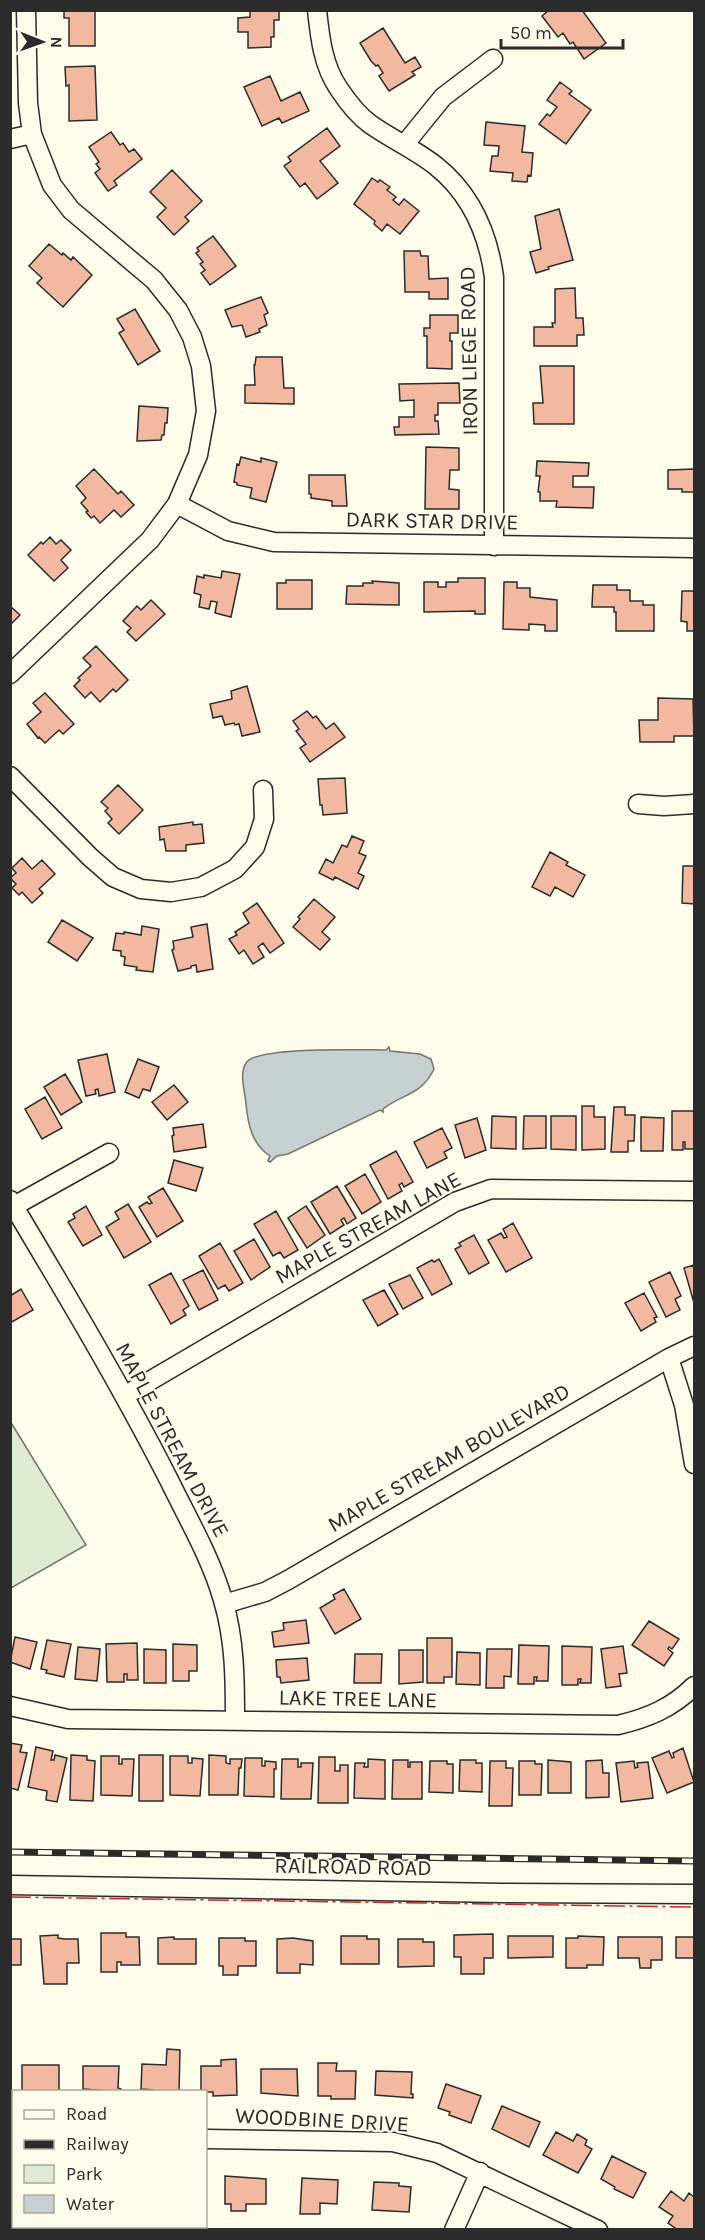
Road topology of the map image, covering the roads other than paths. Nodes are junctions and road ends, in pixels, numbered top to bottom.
1 (26, 10) edge
2 (317, 10) edge
3 (493, 59) dead end
4 (32, 134) junction
5 (10, 139) edge
6 (404, 145) junction
7 (177, 504) junction
8 (494, 546) junction
9 (694, 549) edge
10 (10, 674) edge
11 (10, 776) edge
12 (263, 790) dead end
13 (638, 804) dead end
14 (694, 804) edge
15 (109, 1153) dead end
16 (694, 1191) edge
17 (12, 1203) edge
18 (694, 1347) edge
19 (669, 1358) junction
20 (124, 1396) junction
21 (694, 1464) edge
22 (224, 1604) junction
23 (694, 1686) edge
24 (10, 1706) edge
25 (235, 1721) junction
26 (10, 1885) edge
27 (694, 1894) edge
28 (207, 2139) edge
29 (480, 2172) junction
30 (454, 2229) edge
31 (598, 2229) edge

1 - 4 street
2 - 6 street, IRON LIEGE ROAD
3 - 6 street
4 - 5 street
4 - 7 street
6 - 8 street, IRON LIEGE ROAD
7 - 8 street, DARK STAR DRIVE
7 - 10 street
8 - 9 street, DARK STAR DRIVE
11 - 12 street
13 - 14 street
15 - 17 street
16 - 20 street, MAPLE STREAM LANE
17 - 20 street, MAPLE STREAM DRIVE
18 - 19 street, MAPLE STREAM BOULEVARD
19 - 21 street
19 - 22 street, MAPLE STREAM BOULEVARD
20 - 22 street, MAPLE STREAM DRIVE
22 - 25 street, MAPLE STREAM DRIVE
23 - 25 street, LAKE TREE LANE
24 - 25 street, LAKE TREE LANE
26 - 27 street, RAILROAD ROAD
28 - 29 street, WOODBINE DRIVE
29 - 30 street
29 - 31 street, WOODBINE DRIVE

